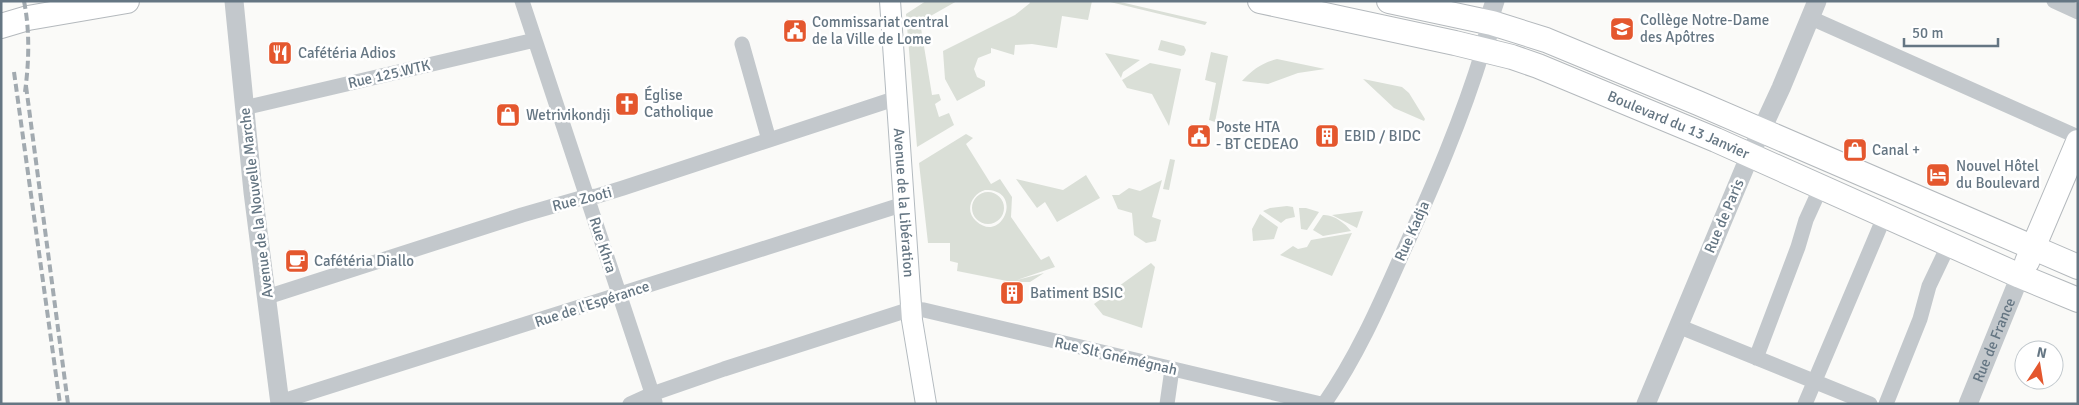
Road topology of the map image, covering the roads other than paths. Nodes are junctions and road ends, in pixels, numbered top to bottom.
1 (29, 1) edge
2 (127, 1) edge
3 (234, 1) edge
4 (522, 1) edge
5 (890, 1) edge
6 (1260, 1) edge
7 (1389, 1) edge
8 (2054, 1) edge
9 (1, 9) edge
10 (1814, 10) edge
11 (1494, 12) edge
12 (2078, 12) edge
13 (1, 26) edge
14 (535, 40) junction
15 (742, 44) dead end
16 (1483, 50) junction
17 (897, 98) junction
18 (244, 108) junction
19 (1762, 130) junction
20 (2078, 137) edge
21 (769, 140) junction
22 (2078, 142) edge
23 (1750, 155) junction
24 (1821, 187) junction
25 (588, 197) junction
26 (904, 204) junction
27 (1885, 215) junction
28 (1949, 244) junction
29 (2034, 248) junction
30 (2078, 267) edge
31 (2020, 276) junction
32 (620, 295) junction
33 (267, 298) junction
34 (2078, 300) edge
35 (912, 309) junction
36 (1678, 326) junction
37 (1756, 358) junction
38 (1172, 369) junction
39 (1814, 382) junction
40 (654, 399) edge
41 (280, 403) edge
42 (630, 404) edge
43 (926, 404) edge
44 (1167, 404) edge
45 (1322, 404) edge
46 (1646, 404) edge
47 (1805, 404) edge
48 (1870, 404) edge
49 (1886, 404) edge
50 (1968, 404) edge

1 - 9 highway
2 - 13 highway
3 - 18 street, Avenue de la Nouvelle Marche
4 - 14 street, Rue Khra
5 - 17 main road, Avenue de la Libération
6 - 16 highway, Boulevard du 13 Janvier
7 - 11 highway, Boulevard du 13 Janvier
8 - 12 street
10 - 19 street, Rue de Paris
10 - 20 street
11 - 16 street
11 - 19 highway, Boulevard du 13 Janvier
14 - 18 street, Rue 125.WTK
14 - 25 street, Rue Khra
15 - 21 street
16 - 23 highway, Boulevard du 13 Janvier
16 - 45 street, Rue Kadja
17 - 21 street, Rue Zooti
17 - 26 main road, Avenue de la Libération
18 - 33 street, Avenue de la Nouvelle Marche
19 - 23 street, Rue de Paris
19 - 29 highway, Boulevard du 13 Janvier
21 - 25 street, Rue Zooti
22 - 29 highway
23 - 24 highway, Boulevard du 13 Janvier
23 - 36 street, Rue de Paris
24 - 27 highway, Boulevard du 13 Janvier
24 - 37 street
25 - 32 street, Rue Khra
25 - 33 street, Rue Zooti
26 - 32 street, Rue de l'Espérance
26 - 35 main road, Avenue de la Libération
27 - 28 highway, Boulevard du 13 Janvier
27 - 39 street
28 - 31 highway, Boulevard du 13 Janvier
28 - 49 street
29 - 30 highway, Boulevard du 13 Janvier
29 - 31 highway
31 - 34 highway, Boulevard du 13 Janvier
31 - 50 street, Rue de France
32 - 40 street, Rue Khra
32 - 41 street, Rue de l'Espérance
33 - 41 street, Avenue de la Nouvelle Marche
35 - 38 street, Rue Slt Gnémégnah
35 - 40 street
35 - 43 main road, Avenue de la Libération
36 - 37 street
36 - 46 street, Rue de Paris
37 - 39 street
38 - 44 street
38 - 45 street, Rue Slt Gnémégnah
39 - 47 street
39 - 48 street
40 - 42 street

